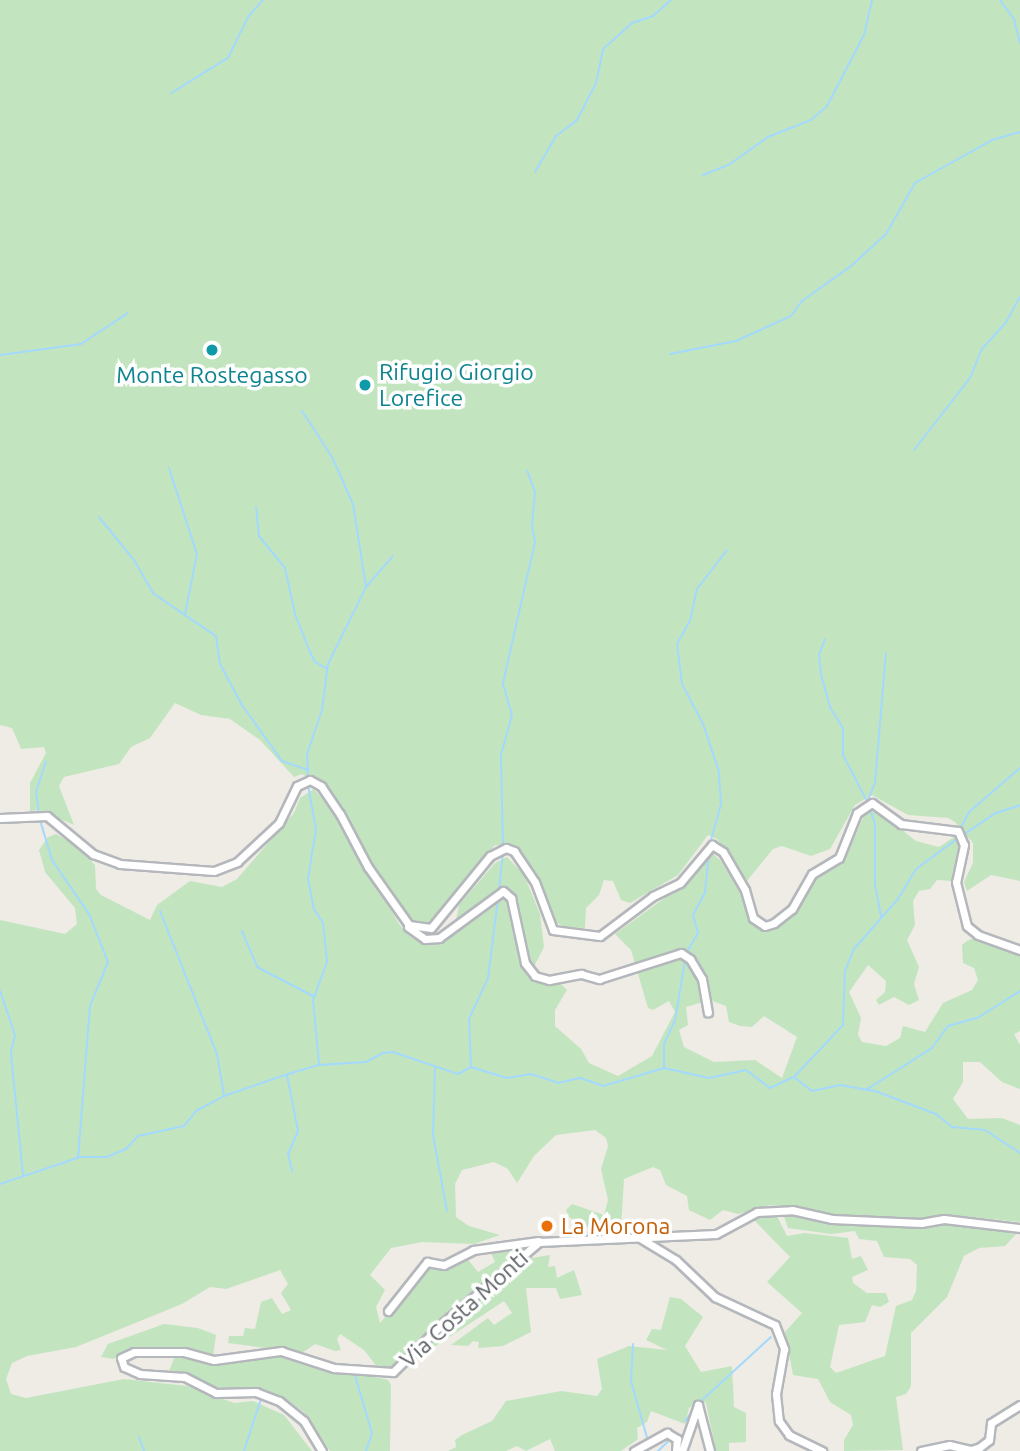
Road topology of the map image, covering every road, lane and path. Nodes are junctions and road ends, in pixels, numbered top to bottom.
1 (0, 818) edge
2 (401, 918) junction
3 (1020, 950) edge
4 (708, 1012) dead end
5 (1020, 1228) edge
6 (639, 1238) junction
7 (539, 1241) junction
8 (388, 1311) dead end
9 (1020, 1405) edge
10 (322, 1451) edge
11 (634, 1451) edge
12 (676, 1451) edge
13 (682, 1451) edge
14 (710, 1451) edge
15 (822, 1451) edge
16 (920, 1451) edge

1 - 2 street
2 - 3 street
2 - 4 street
5 - 6 street, Via Costa Monti
6 - 7 street, Via Costa Monti
6 - 15 street
7 - 8 street
7 - 10 street, Via Costa Monti
9 - 16 street
11 - 12 street
13 - 14 street

